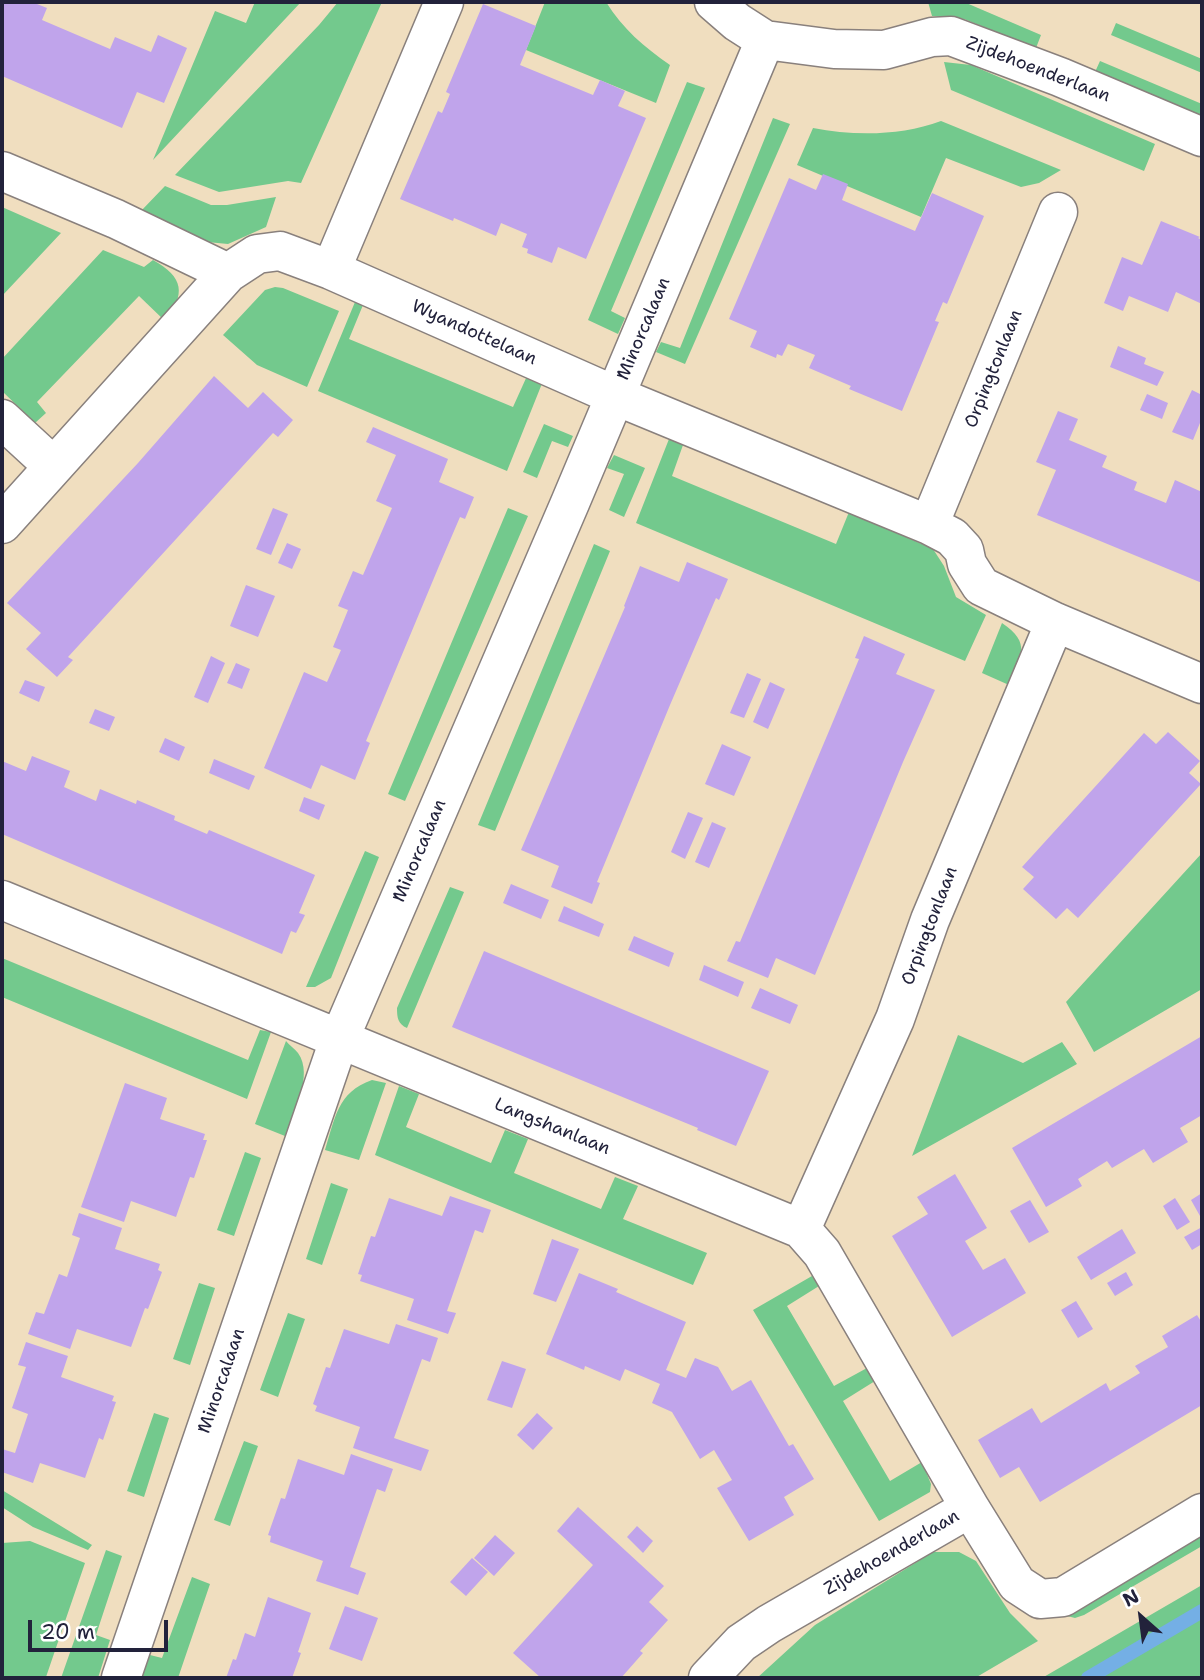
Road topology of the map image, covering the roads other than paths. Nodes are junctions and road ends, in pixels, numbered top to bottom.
1 (444, 2) edge
2 (714, 2) edge
3 (765, 40) junction
4 (1202, 137) edge
5 (2, 171) edge
6 (1058, 212) dead end
7 (331, 270) junction
8 (228, 273) junction
9 (616, 396) junction
10 (2, 419) edge
11 (53, 466) junction
12 (2, 524) edge
13 (929, 525) junction
14 (1055, 622) junction
15 (1202, 684) edge
16 (2, 900) edge
17 (339, 1040) junction
18 (801, 1229) junction
19 (970, 1508) junction
20 (1202, 1513) edge
21 (121, 1678) edge
22 (708, 1678) edge

1 - 7 street
2 - 3 street, Zijdehoenderlaan
3 - 4 street, Zijdehoenderlaan
3 - 9 street, Minorcalaan
5 - 8 street
6 - 13 street, Orpingtonlaan
7 - 8 street, Wyandottelaan
7 - 9 street, Wyandottelaan
8 - 11 street, Wyandottelaan
9 - 13 street
9 - 17 street, Minorcalaan
10 - 11 street
11 - 12 street, Wyandottelaan
13 - 14 street
14 - 15 street
14 - 18 street, Orpingtonlaan
16 - 17 street, Langshanlaan
17 - 18 street, Langshanlaan
17 - 21 street, Minorcalaan
18 - 19 street, Langshanlaan
19 - 20 street, Zijdehoenderlaan
19 - 22 street, Zijdehoenderlaan

